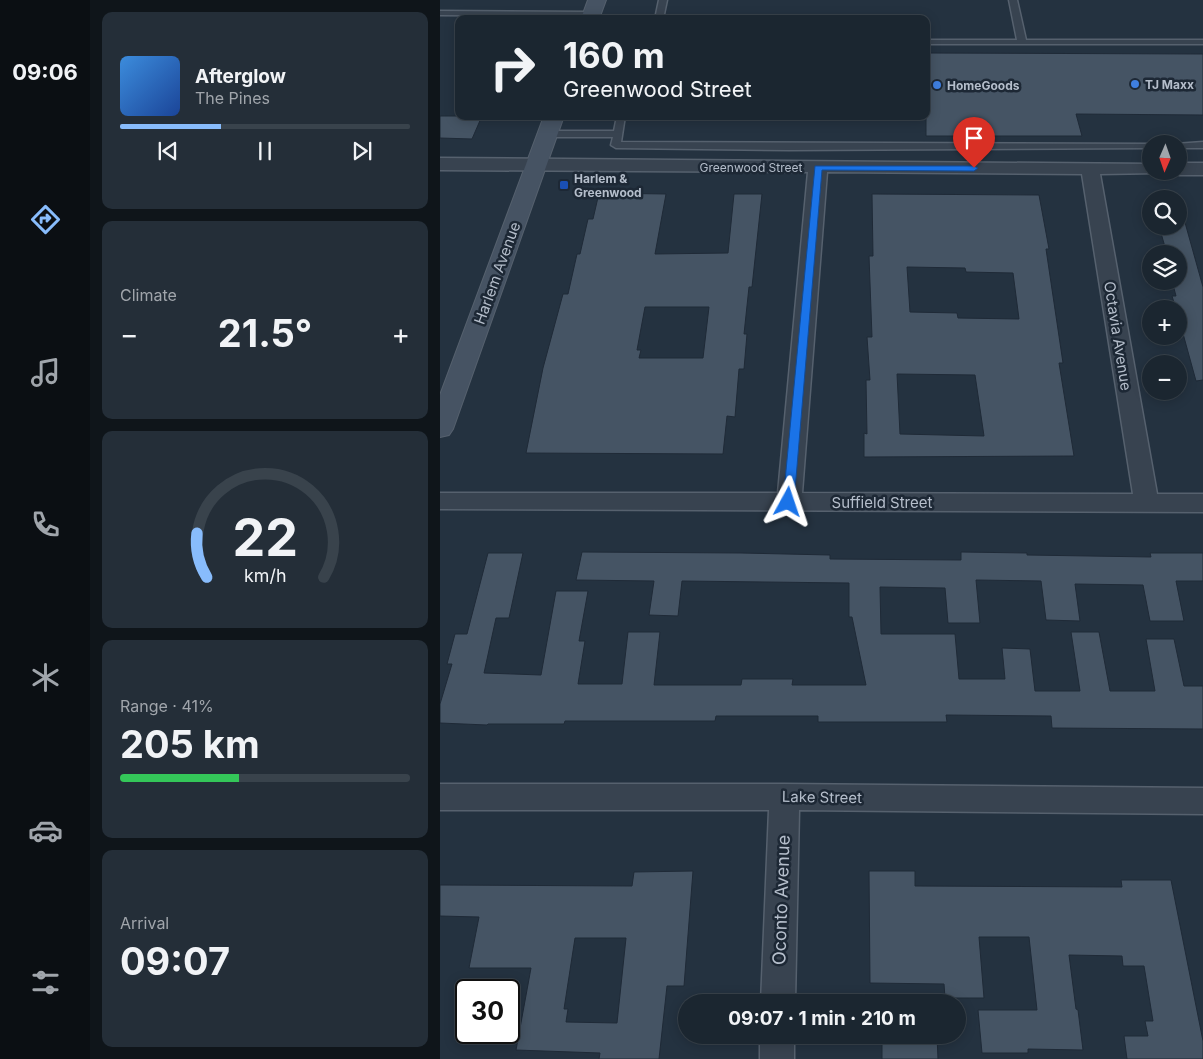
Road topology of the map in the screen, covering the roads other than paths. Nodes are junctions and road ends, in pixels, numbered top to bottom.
1 (663, 0) edge
2 (1013, 0) edge
3 (593, 11) edge
4 (440, 12) edge
5 (660, 15) edge
6 (930, 42) edge
7 (1022, 42) junction
8 (1203, 42) edge
9 (620, 120) edge
10 (551, 125) edge
11 (617, 134) junction
12 (1142, 145) edge
13 (1188, 145) edge
14 (1203, 145) edge
15 (440, 164) edge
16 (536, 166) junction
17 (818, 168) junction
18 (1090, 169) junction
19 (1142, 169) edge
20 (1188, 169) edge
21 (1203, 169) edge
22 (440, 429) edge
23 (440, 501) edge
24 (788, 502) junction
25 (1146, 502) junction
26 (1203, 503) edge
27 (784, 797) junction
28 (440, 798) edge
29 (1203, 801) edge
30 (778, 994) edge
31 (778, 1044) edge
32 (777, 1059) edge

1 - 5 lane
2 - 7 lane
3 - 4 lane
6 - 7 lane
7 - 8 lane
9 - 11 lane
10 - 11 lane
10 - 16 main road, Harlem Avenue
11 - 12 lane
13 - 14 lane
15 - 16 street, Greenwood Street
16 - 17 street, Greenwood Street
16 - 22 main road, Harlem Avenue
17 - 18 street, Greenwood Street
17 - 24 street
18 - 19 street, Greenwood Street
18 - 25 street, Octavia Avenue
20 - 21 street
23 - 24 street, Suffield Street
24 - 25 street, Suffield Street
25 - 26 street, Suffield Street
27 - 28 street, Lake Street
27 - 29 street, Lake Street
27 - 30 street, Oconto Avenue
31 - 32 street

